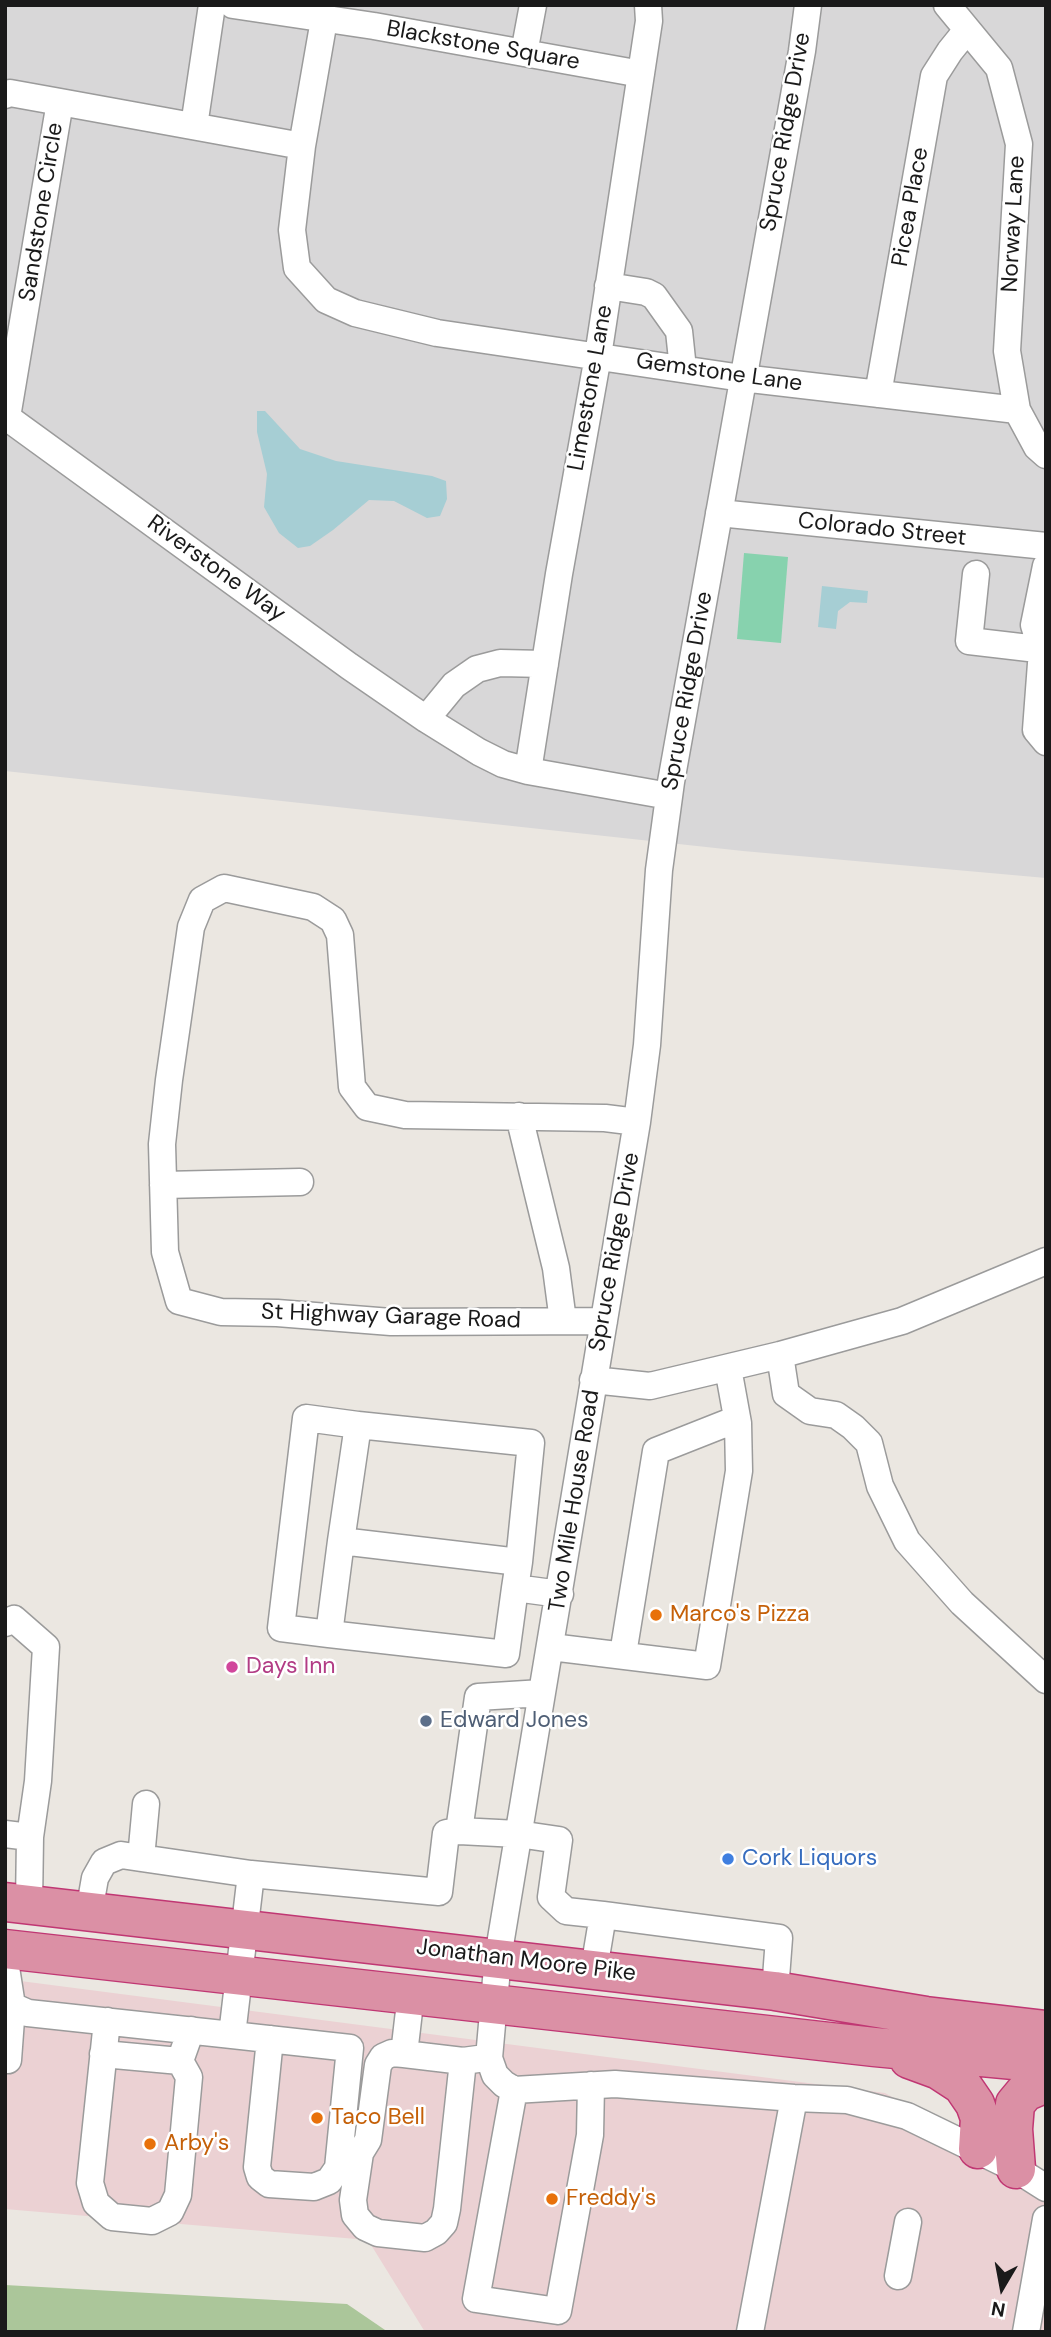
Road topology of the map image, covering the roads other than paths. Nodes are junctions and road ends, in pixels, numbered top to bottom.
1 (212, 5) edge
2 (233, 5) edge
3 (533, 5) edge
4 (648, 5) edge
5 (808, 5) edge
6 (947, 5) edge
7 (324, 20) junction
8 (967, 30) junction
9 (524, 53) junction
10 (640, 74) junction
11 (5, 95) edge
12 (60, 102) junction
13 (194, 126) junction
14 (302, 146) junction
15 (608, 286) junction
16 (598, 356) junction
17 (683, 369) junction
18 (742, 379) junction
19 (878, 394) junction
20 (1017, 410) junction
21 (6, 416) edge
22 (1046, 454) edge
23 (719, 513) junction
24 (1046, 546) edge
25 (1046, 566) edge
26 (976, 574) dead end
27 (1044, 650) edge
28 (545, 664) junction
29 (426, 719) junction
30 (1046, 742) edge
31 (528, 771) junction
32 (669, 796) junction
33 (519, 1116) junction
34 (637, 1122) junction
35 (300, 1182) dead end
36 (163, 1185) junction
37 (1046, 1261) edge
38 (564, 1321) junction
39 (604, 1321) junction
40 (779, 1355) junction
41 (728, 1368) junction
42 (593, 1380) junction
43 (737, 1419) junction
44 (358, 1425) junction
45 (341, 1541) junction
46 (517, 1575) junction
47 (559, 1594) junction
48 (5, 1623) edge
49 (329, 1634) junction
50 (551, 1647) junction
51 (623, 1654) junction
52 (1046, 1679) edge
53 (541, 1693) junction
54 (146, 1804) dead end
55 (459, 1830) junction
56 (518, 1834) junction
57 (18, 1835) edge
58 (141, 1858) junction
59 (251, 1874) junction
60 (17, 1904) edge
61 (89, 1912) junction
62 (603, 1915) junction
63 (244, 1929) junction
64 (5, 1949) edge
65 (498, 1957) junction
66 (5, 1961) edge
67 (594, 1969) junction
68 (240, 1974) junction
69 (775, 1991) junction
70 (411, 1994) junction
71 (9, 2000) edge
72 (494, 2003) junction
73 (107, 2021) junction
74 (1046, 2030) edge
75 (191, 2031) junction
76 (232, 2035) junction
77 (270, 2039) junction
78 (874, 2047) junction
79 (103, 2054) junction
80 (404, 2054) junction
81 (5, 2060) edge
82 (180, 2061) junction
83 (1046, 2063) edge
84 (490, 2071) junction
85 (1046, 2083) edge
86 (591, 2085) junction
87 (794, 2098) junction
88 (978, 2149) junction
89 (1031, 2178) edge
90 (1046, 2220) edge
91 (908, 2222) dead end
92 (898, 2276) dead end
93 (1040, 2284) edge
94 (750, 2332) edge
95 (1026, 2332) edge

1 - 13 street
2 - 7 street, Blackstone Square
3 - 9 street
4 - 10 street, Limestone Lane
5 - 18 street, Spruce Ridge Drive
6 - 8 street, Norway Lane
7 - 9 street, Blackstone Square
7 - 14 street
8 - 19 street, Picea Place
8 - 20 street, Norway Lane
9 - 10 street, Blackstone Square
10 - 15 street, Limestone Lane
11 - 12 street, Sandstone Circle
12 - 13 street
12 - 21 street, Sandstone Circle
13 - 14 street
14 - 16 street, Gemstone Lane
15 - 16 street, Limestone Lane
15 - 17 street
16 - 17 street, Gemstone Lane
16 - 28 street, Limestone Lane
17 - 18 street, Gemstone Lane
18 - 19 street, Gemstone Lane
18 - 23 street, Spruce Ridge Drive
19 - 20 street, Gemstone Lane
20 - 22 street, Norway Lane
21 - 29 street, Riverstone Way
23 - 24 street, Colorado Street
23 - 32 street, Spruce Ridge Drive
25 - 27 street
26 - 27 street
27 - 30 street
28 - 29 street
28 - 31 street, Limestone Lane
29 - 31 street, Riverstone Way
31 - 32 street, Riverstone Way
32 - 34 street, Spruce Ridge Drive
33 - 34 street
33 - 36 street
33 - 38 street
34 - 39 street, Spruce Ridge Drive
35 - 36 street
36 - 38 street, St Highway Garage Road
37 - 40 street, Two Mile House Road
38 - 39 street, St Highway Garage Road
39 - 42 street, Spruce Ridge Drive
40 - 41 street, Two Mile House Road
40 - 52 street
41 - 42 street, Two Mile House Road
41 - 43 street
42 - 47 street, Two Mile House Road
43 - 51 street
43 - 51 street
44 - 45 street
44 - 46 street
44 - 49 street
45 - 46 street
45 - 49 street
46 - 47 street
46 - 49 street
47 - 50 street, Two Mile House Road
48 - 57 street
50 - 51 street
50 - 53 street, Two Mile House Road
53 - 55 street
53 - 56 street, Two Mile House Road
54 - 58 street
55 - 56 street
55 - 59 street
56 - 62 street
56 - 65 street, Two Mile House Road
57 - 60 street
58 - 59 street
58 - 61 street
59 - 63 street
60 - 61 highway, Jonathan Moore Pike
61 - 63 highway, Jonathan Moore Pike
62 - 67 street
62 - 69 street
63 - 65 highway, Jonathan Moore Pike
63 - 68 street
64 - 68 highway, Jonathan Moore Pike
65 - 67 highway, Jonathan Moore Pike
65 - 72 street, Two Mile House Road
66 - 71 street
67 - 69 highway, Jonathan Moore Pike
68 - 70 highway, Jonathan Moore Pike
68 - 76 street
69 - 74 highway, Jonathan Moore Pike
70 - 72 highway, Jonathan Moore Pike
70 - 80 street
71 - 73 street
71 - 81 street
72 - 78 highway, Jonathan Moore Pike
72 - 84 street, Two Mile House Road
73 - 75 street
73 - 79 street
75 - 76 street
75 - 82 street
76 - 77 street
77 - 77 street
78 - 83 highway, Jonathan Moore Pike
78 - 88 highway
79 - 82 street
79 - 82 street
80 - 84 street
80 - 84 street
84 - 86 street
84 - 86 street, Two Mile House Road
85 - 89 highway
86 - 87 street
87 - 88 street
87 - 94 street
88 - 89 street
90 - 93 street
91 - 92 street
93 - 95 street

